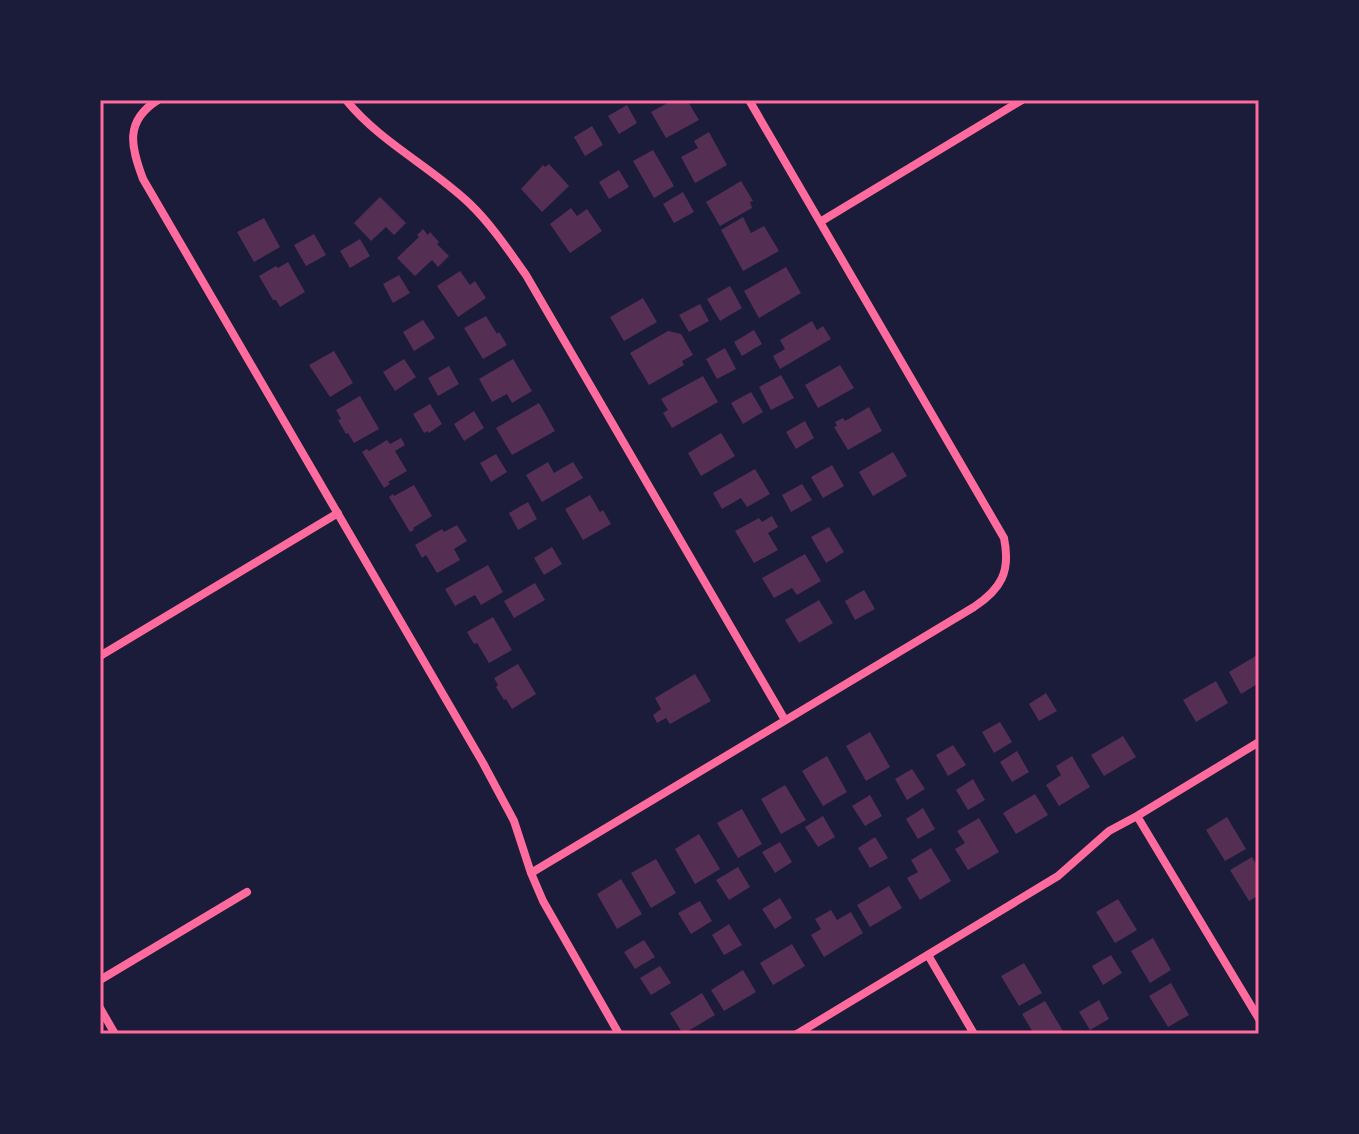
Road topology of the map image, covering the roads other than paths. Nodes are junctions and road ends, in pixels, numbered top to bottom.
1 (158, 100) edge
2 (346, 100) edge
3 (749, 100) edge
4 (1022, 100) edge
5 (820, 222) junction
6 (338, 513) junction
7 (100, 656) edge
8 (785, 720) junction
9 (1259, 742) edge
10 (1137, 816) junction
11 (531, 873) junction
12 (247, 892) dead end
13 (928, 955) junction
14 (100, 980) edge
15 (100, 1008) edge
16 (1259, 1019) edge
17 (115, 1034) edge
18 (619, 1034) edge
19 (797, 1034) edge
20 (974, 1034) edge

1 - 6 street
2 - 8 street
3 - 5 street
4 - 5 street
5 - 8 street
6 - 7 street
6 - 11 street
8 - 11 street
9 - 10 street
10 - 13 street
10 - 16 street
11 - 18 street
12 - 14 street
13 - 19 street
13 - 20 street
15 - 17 street

